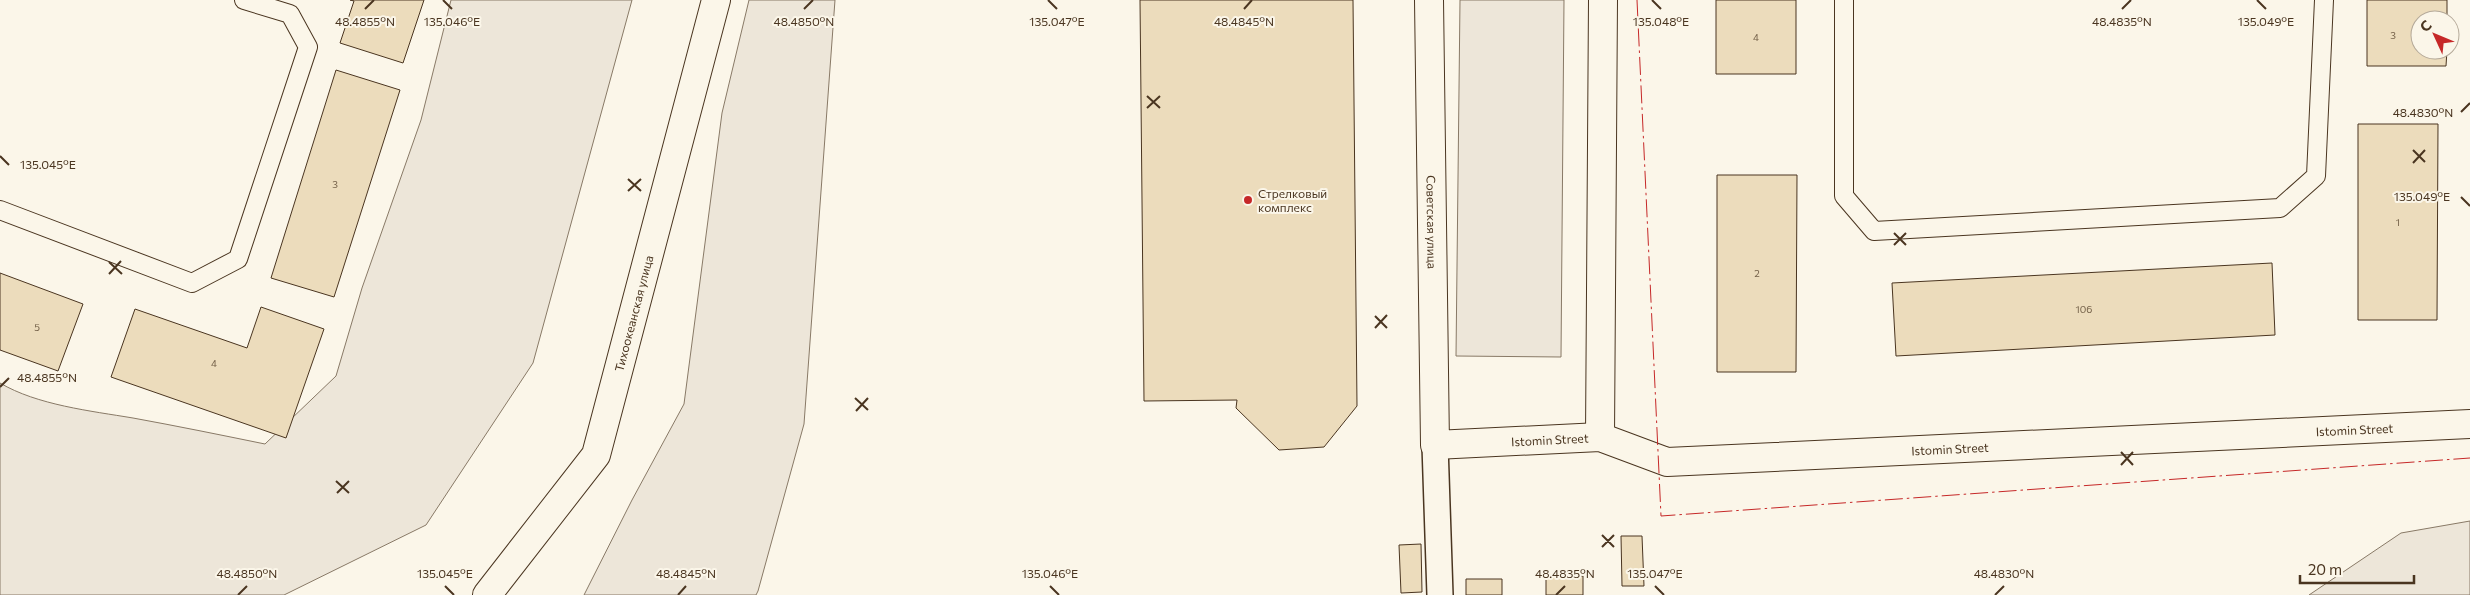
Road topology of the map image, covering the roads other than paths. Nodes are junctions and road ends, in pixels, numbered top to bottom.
1 (244, 0) edge
2 (716, 0) edge
3 (1429, 0) edge
4 (1603, 0) edge
5 (1844, 0) edge
6 (2324, 0) edge
7 (0, 210) edge
8 (2470, 424) edge
9 (1600, 437) junction
10 (1435, 445) junction
11 (488, 595) edge
12 (1440, 595) edge

1 - 7 lane
2 - 11 street, Тихоокеанская улица
3 - 10 street, Советская улица
4 - 9 street
5 - 6 lane
8 - 9 street, Istomin Street
9 - 10 street, Istomin Street
10 - 12 street

